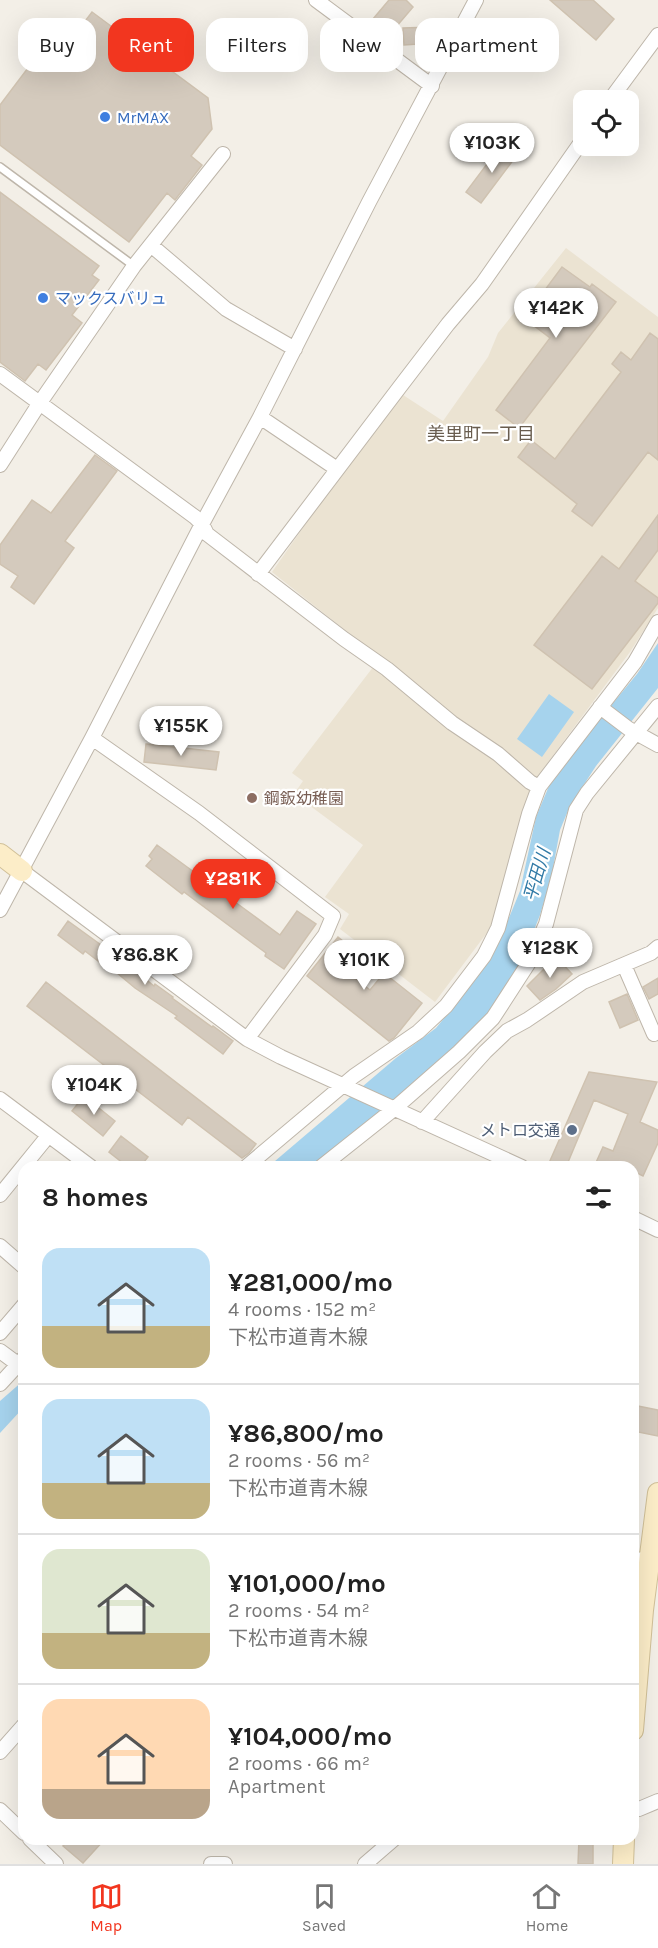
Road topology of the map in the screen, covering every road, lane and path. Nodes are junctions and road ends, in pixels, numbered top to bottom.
1 (316, 0) edge
2 (476, 0) edge
3 (658, 34) edge
4 (432, 86) junction
5 (617, 90) edge
6 (223, 154) dead end
7 (573, 154) edge
8 (0, 166) edge
9 (152, 246) junction
10 (134, 266) junction
11 (295, 349) junction
12 (2, 380) edge
13 (39, 404) junction
14 (260, 417) junction
15 (0, 465) edge
16 (337, 469) junction
17 (202, 524) junction
18 (258, 574) junction
19 (658, 622) edge
20 (658, 706) edge
21 (602, 709) junction
22 (632, 731) junction
23 (92, 738) junction
24 (658, 745) edge
25 (539, 787) junction
26 (0, 854) edge
27 (22, 871) junction
28 (0, 910) edge
29 (658, 947) edge
30 (624, 965) junction
31 (654, 1034) dead end
32 (247, 1039) junction
33 (346, 1087) junction
34 (0, 1099) edge
35 (391, 1107) junction
36 (422, 1122) junction
37 (48, 1136) junction
38 (28, 1161) edge
39 (83, 1161) edge
40 (254, 1161) edge
41 (328, 1161) edge
42 (509, 1161) edge
43 (18, 1173) edge
44 (0, 1195) edge
45 (639, 1221) edge
46 (658, 1230) edge
47 (0, 1246) edge
48 (18, 1262) edge
49 (18, 1312) edge
50 (0, 1333) edge
51 (0, 1352) edge
52 (18, 1363) edge
53 (18, 1368) edge
54 (0, 1384) edge
55 (658, 1493) edge
56 (641, 1559) edge
57 (639, 1602) edge
58 (18, 1732) edge
59 (0, 1752) edge
60 (658, 1801) edge
61 (639, 1809) edge
62 (0, 1810) edge
63 (18, 1827) edge
64 (36, 1845) edge
65 (387, 1845) edge
66 (624, 1845) edge
67 (56, 1864) edge
68 (211, 1864) edge
69 (225, 1864) edge
70 (365, 1864) edge
71 (622, 1864) edge

1 - 4 street
2 - 4 street
3 - 5 street
4 - 11 street
6 - 9 street
7 - 16 street
8 - 10 lane
9 - 10 street
9 - 11 street
10 - 13 street
11 - 14 street
12 - 13 street
13 - 15 street
13 - 17 street
14 - 16 street
14 - 17 street
16 - 18 street
17 - 18 street
17 - 23 street
18 - 25 street
19 - 21 street
20 - 22 street
21 - 22 street
21 - 25 street
22 - 24 street
22 - 35 street
23 - 27 street
23 - 32 street
25 - 33 street
26 - 27 street
27 - 28 street
27 - 32 street
29 - 30 street
30 - 31 street
30 - 36 street
32 - 33 street
33 - 35 street
33 - 40 street
34 - 37 street
35 - 36 street
35 - 41 street
36 - 42 street
37 - 38 street
37 - 39 street
43 - 44 street
45 - 46 street
47 - 48 street
49 - 50 street
51 - 52 street
53 - 54 street
55 - 56 street
56 - 57 street
58 - 59 street
60 - 61 street
62 - 63 street
64 - 67 street
65 - 70 street
66 - 71 street
68 - 69 street

